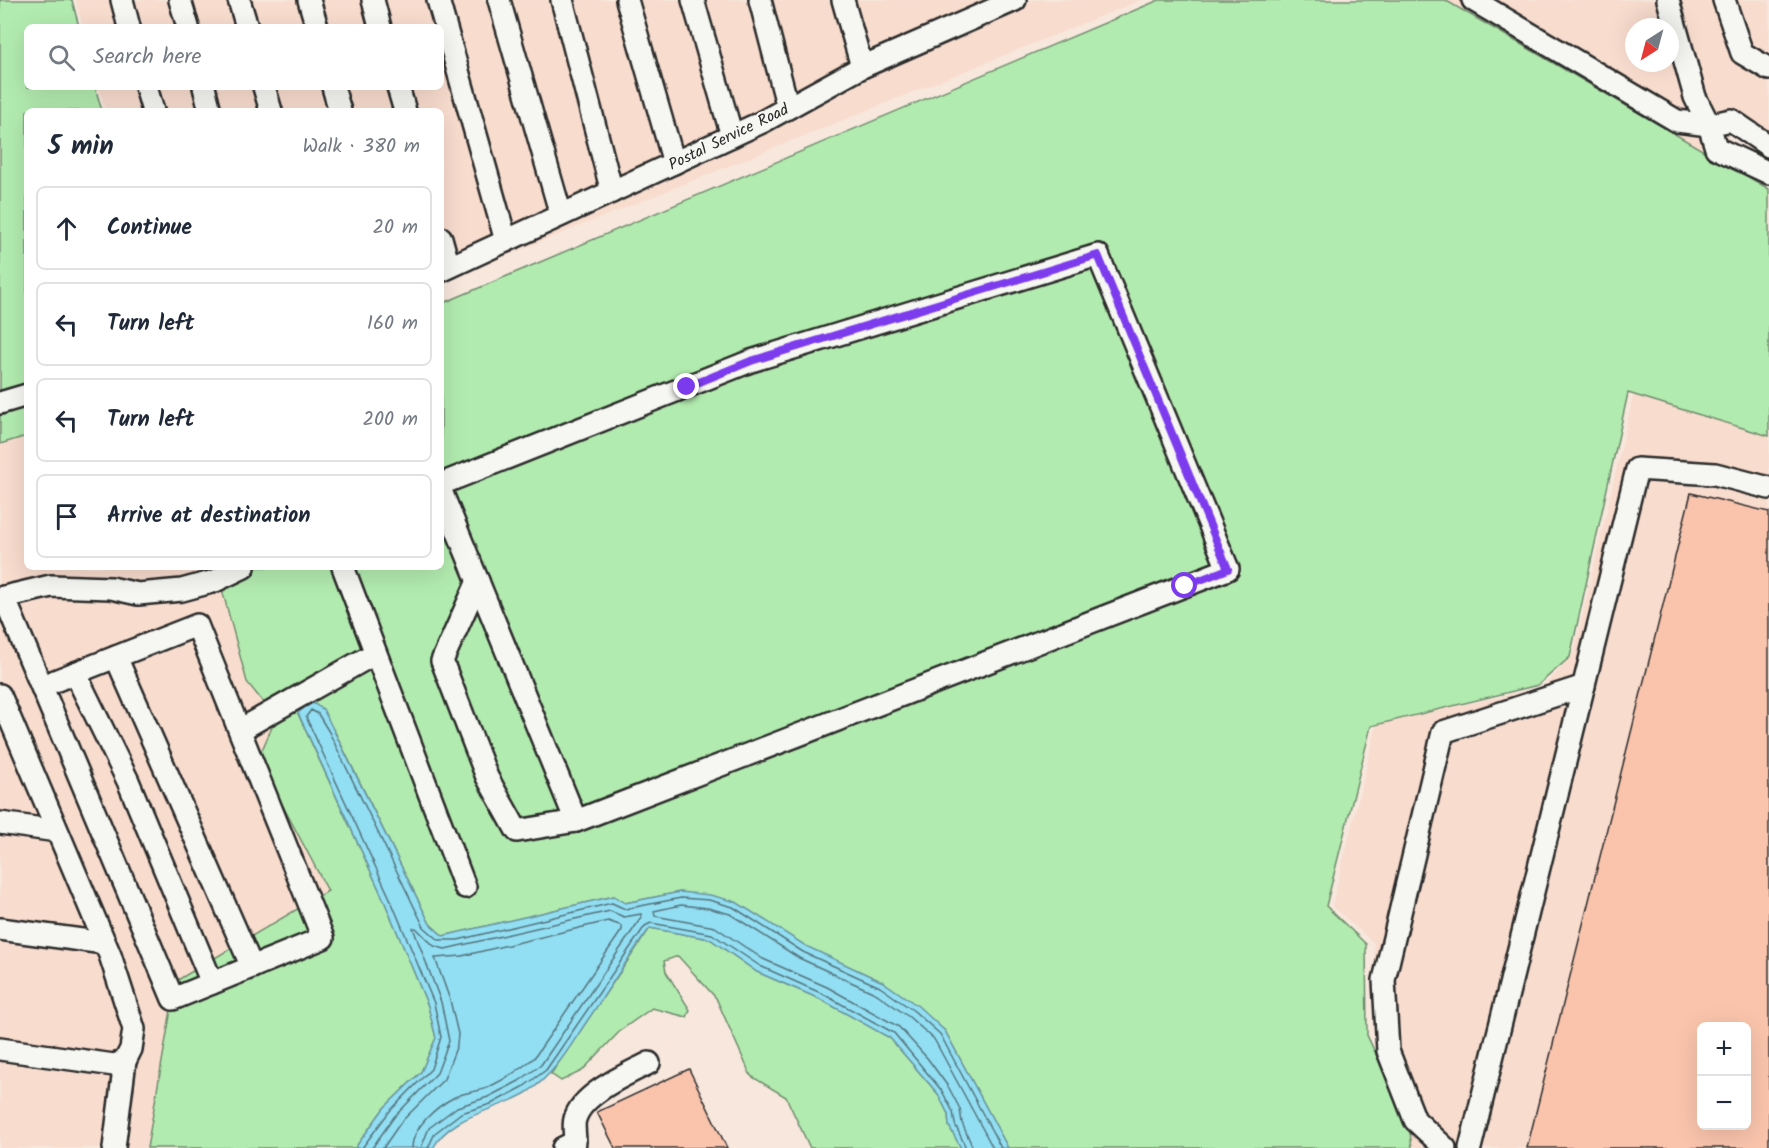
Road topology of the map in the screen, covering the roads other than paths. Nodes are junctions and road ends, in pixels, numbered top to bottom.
1 (122, 0) edge
2 (180, 0) edge
3 (239, 0) edge
4 (309, 0) edge
5 (373, 0) edge
6 (438, 0) edge
7 (500, 0) edge
8 (562, 0) edge
9 (627, 0) edge
10 (693, 0) edge
11 (760, 0) edge
12 (843, 0) edge
13 (1015, 0) edge
14 (1473, 0) edge
15 (1668, 0) edge
16 (1724, 0) edge
17 (128, 24) edge
18 (187, 24) edge
19 (246, 24) edge
20 (315, 24) edge
21 (379, 24) edge
22 (862, 67) junction
23 (1769, 69) edge
24 (147, 90) edge
25 (205, 90) edge
26 (265, 90) edge
27 (334, 90) edge
28 (399, 90) edge
29 (152, 108) edge
30 (209, 108) edge
31 (270, 108) edge
32 (339, 108) edge
33 (404, 108) edge
34 (788, 108) junction
35 (1709, 125) junction
36 (1749, 132) junction
37 (732, 136) junction
38 (1769, 146) edge
39 (1734, 157) junction
40 (674, 163) junction
41 (1769, 173) edge
42 (612, 192) junction
43 (561, 215) junction
44 (506, 241) junction
45 (445, 269) edge
46 (24, 396) edge
47 (0, 403) edge
48 (444, 483) edge
49 (1769, 488) edge
50 (444, 498) edge
51 (238, 570) edge
52 (344, 570) edge
53 (478, 581) junction
54 (2, 597) edge
55 (374, 654) junction
56 (116, 657) junction
57 (75, 673) junction
58 (42, 686) junction
59 (1584, 686) junction
60 (0, 695) edge
61 (240, 730) junction
62 (576, 821) junction
63 (0, 823) edge
64 (57, 831) junction
65 (465, 887) dead end
66 (0, 929) edge
67 (104, 943) junction
68 (252, 967) junction
69 (212, 983) junction
70 (0, 1049) edge
71 (125, 1061) junction
72 (649, 1063) dead end
73 (114, 1148) edge
74 (563, 1148) edge
75 (1445, 1148) edge
76 (1470, 1148) edge

1 - 17 street
2 - 18 street
3 - 19 street
4 - 20 street
5 - 21 street
6 - 44 street
7 - 43 street
8 - 42 street
9 - 40 street
10 - 37 street
11 - 34 street
12 - 22 street
13 - 22 street, Postal Service Road
14 - 35 street
15 - 35 street
16 - 23 street
22 - 34 street, Postal Service Road
24 - 29 street
25 - 30 street
26 - 31 street
27 - 32 street
28 - 33 street
34 - 37 street, Postal Service Road
35 - 36 street
35 - 39 street
36 - 38 street
36 - 39 street
37 - 40 street, Postal Service Road
39 - 41 street
40 - 42 street, Postal Service Road
42 - 43 street, Postal Service Road
43 - 44 street, Postal Service Road
44 - 45 street, Postal Service Road
46 - 47 street
48 - 62 street
49 - 59 street
50 - 53 street
51 - 54 street
52 - 55 street
53 - 62 street
53 - 62 street
54 - 58 street
55 - 61 street
55 - 65 street
56 - 57 street
56 - 61 street
56 - 68 street
57 - 58 street
57 - 69 street
58 - 69 street
59 - 75 street
59 - 76 street
60 - 64 street
61 - 68 street
63 - 64 street
64 - 67 street
66 - 67 street
67 - 71 street
68 - 69 street
70 - 71 street
71 - 73 street
72 - 74 street

